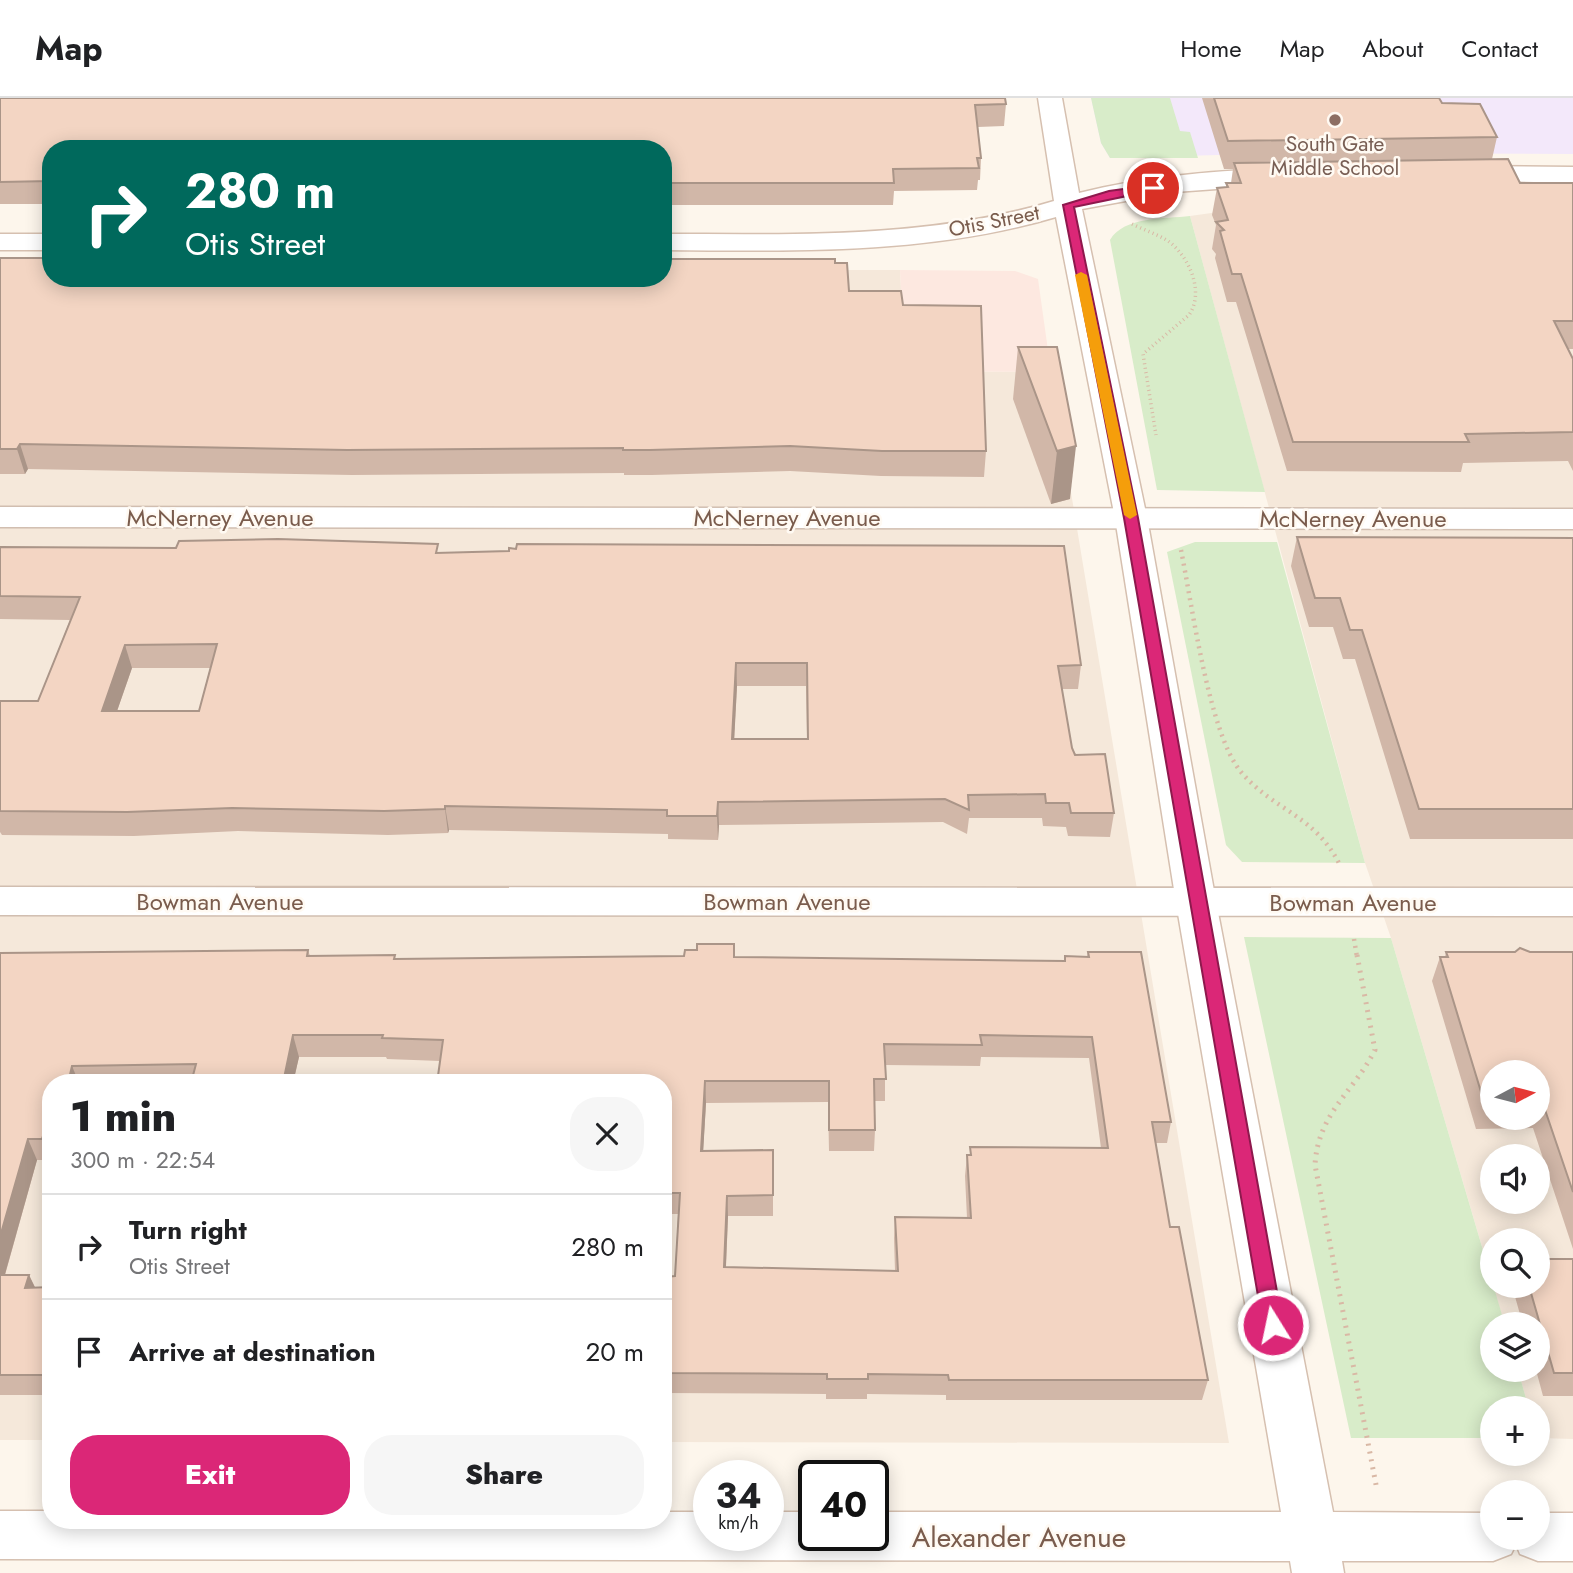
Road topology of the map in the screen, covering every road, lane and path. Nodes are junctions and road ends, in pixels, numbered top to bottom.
1 (1050, 98) edge
2 (1435, 174) edge
3 (1311, 175) edge
4 (1573, 175) edge
5 (1069, 205) junction
6 (1121, 221) dead end
7 (0, 242) edge
8 (42, 242) edge
9 (672, 242) edge
10 (1157, 438) dead end
11 (0, 517) edge
12 (1131, 518) junction
13 (1573, 519) edge
14 (1179, 538) dead end
15 (1342, 869) dead end
16 (0, 901) edge
17 (1196, 902) junction
18 (1573, 902) edge
19 (1355, 935) dead end
20 (1370, 1459) dead end
21 (0, 1535) edge
22 (1550, 1537) edge
23 (1573, 1537) edge
24 (1480, 1538) edge
25 (1315, 1555) edge

1 - 5 street
2 - 4 street
3 - 5 street, Otis Street
5 - 9 street, Otis Street
5 - 12 street
6 - 10 path
7 - 8 street
11 - 12 street, McNerney Avenue
12 - 13 street, McNerney Avenue
12 - 17 street
14 - 15 path
16 - 17 street, Bowman Avenue
17 - 18 street, Bowman Avenue
17 - 25 street
19 - 20 path
21 - 25 street, Alexander Avenue
22 - 23 street
24 - 25 street, Alexander Avenue

